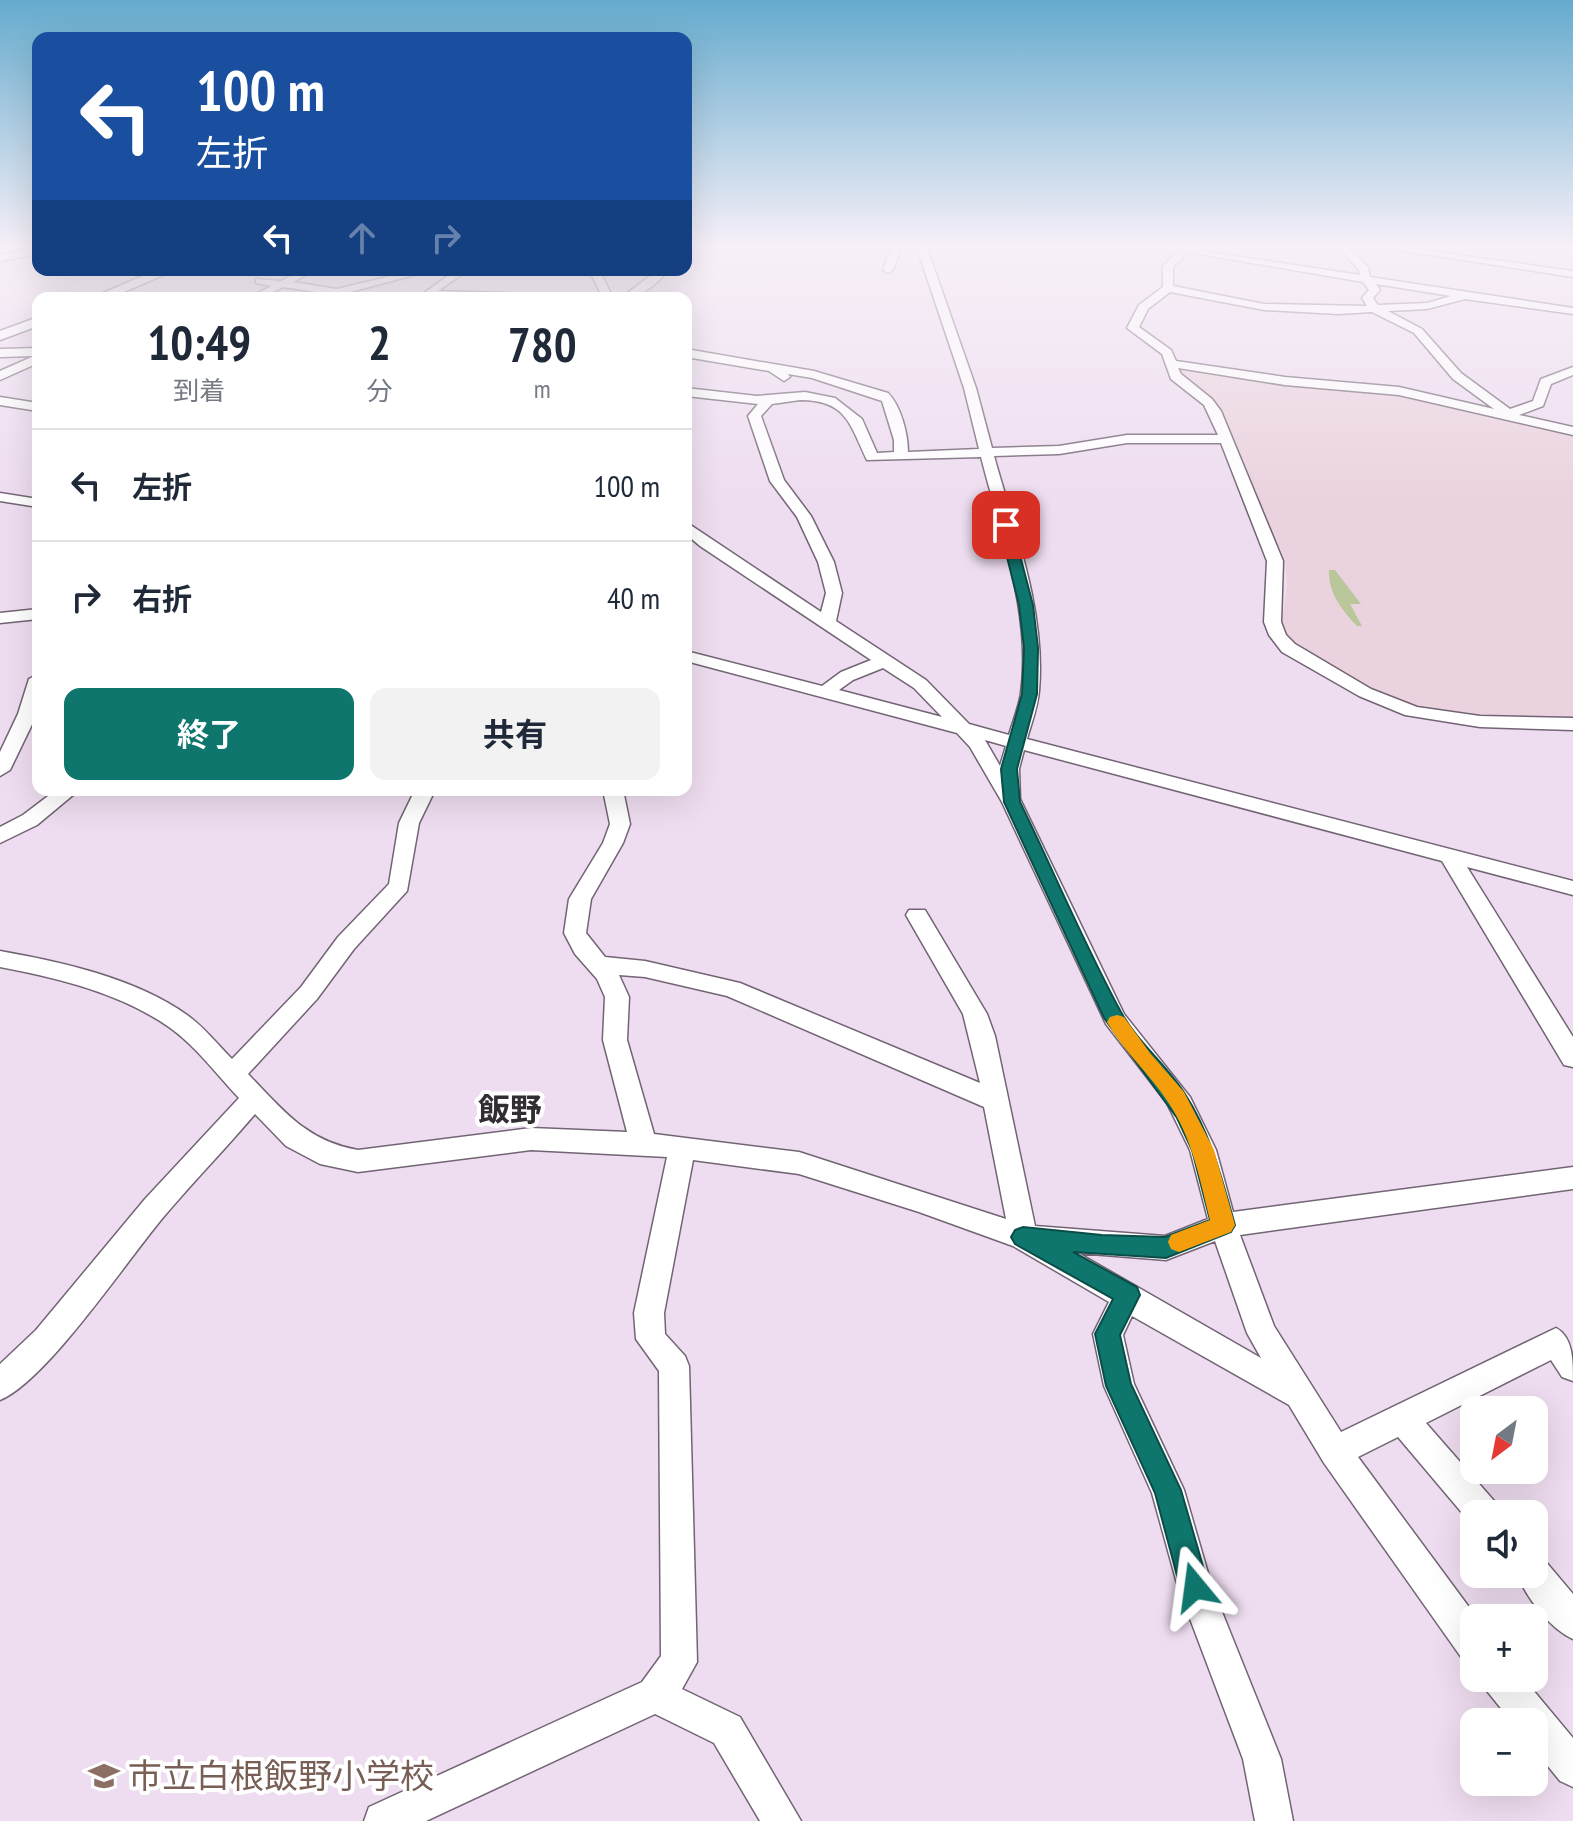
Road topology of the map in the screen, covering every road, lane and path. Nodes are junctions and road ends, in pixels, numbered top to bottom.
1 (951, 333) edge
2 (1140, 333) edge
3 (1420, 333) edge
4 (0, 353) edge
5 (692, 354) edge
6 (32, 355) edge
7 (32, 358) edge
8 (1173, 364) junction
9 (773, 368) junction
10 (1573, 371) edge
11 (0, 376) edge
12 (692, 393) edge
13 (805, 396) junction
14 (768, 400) junction
15 (0, 401) edge
16 (32, 406) edge
17 (1512, 416) junction
18 (1573, 431) edge
19 (1225, 439) junction
20 (987, 451) junction
21 (901, 456) junction
22 (0, 497) edge
23 (32, 502) edge
24 (692, 531) edge
25 (32, 615) edge
26 (0, 618) edge
27 (827, 624) junction
28 (692, 658) edge
29 (884, 661) junction
30 (825, 692) junction
31 (32, 705) edge
32 (1573, 724) edge
33 (968, 730) junction
34 (1018, 743) junction
35 (0, 770) edge
36 (61, 796) edge
37 (422, 796) edge
38 (614, 796) edge
39 (1012, 802) junction
40 (0, 836) edge
41 (1449, 855) junction
42 (1573, 888) edge
43 (917, 915) dead end
44 (0, 959) edge
45 (598, 965) junction
46 (1573, 1058) edge
47 (231, 1076) junction
48 (254, 1099) junction
49 (996, 1101) junction
50 (643, 1143) junction
51 (682, 1149) junction
52 (1573, 1178) edge
53 (1223, 1225) junction
54 (1023, 1237) junction
55 (1128, 1295) junction
56 (1573, 1367) edge
57 (0, 1385) edge
58 (1297, 1394) junction
59 (1403, 1419) junction
60 (1335, 1452) junction
61 (1471, 1500) edge
62 (1546, 1588) edge
63 (1573, 1621) edge
64 (1460, 1625) edge
65 (1511, 1692) edge
66 (655, 1695) junction
67 (1573, 1768) edge
68 (383, 1821) edge
69 (782, 1821) edge
70 (1274, 1821) edge

1 - 20 street
2 - 8 street
3 - 17 street
4 - 6 street
5 - 9 street
7 - 11 street
8 - 17 street
8 - 19 street
9 - 13 street
9 - 21 street
10 - 17 street
12 - 14 street
13 - 14 street
13 - 21 street
14 - 27 street
15 - 16 street
17 - 18 street
19 - 20 street
19 - 32 street
20 - 21 street
20 - 34 street
22 - 23 street
24 - 27 street
25 - 26 street
27 - 29 street
28 - 30 street
29 - 30 street
29 - 33 street
30 - 33 street
31 - 35 street
33 - 34 street
33 - 39 street
34 - 39 street
34 - 41 street
36 - 40 street
37 - 47 street
38 - 45 street
39 - 53 street
41 - 42 street
41 - 46 street
43 - 49 street
44 - 47 street
45 - 49 street
45 - 50 street
47 - 48 street
48 - 50 street
48 - 57 street
49 - 54 street
50 - 51 street
51 - 54 street
51 - 66 street
52 - 53 street
53 - 54 street
53 - 58 street
54 - 55 street
55 - 58 street
55 - 70 street
56 - 59 street
58 - 60 street
59 - 60 street
59 - 61 street
60 - 64 street
62 - 63 street
65 - 67 street
66 - 68 street
66 - 69 street

